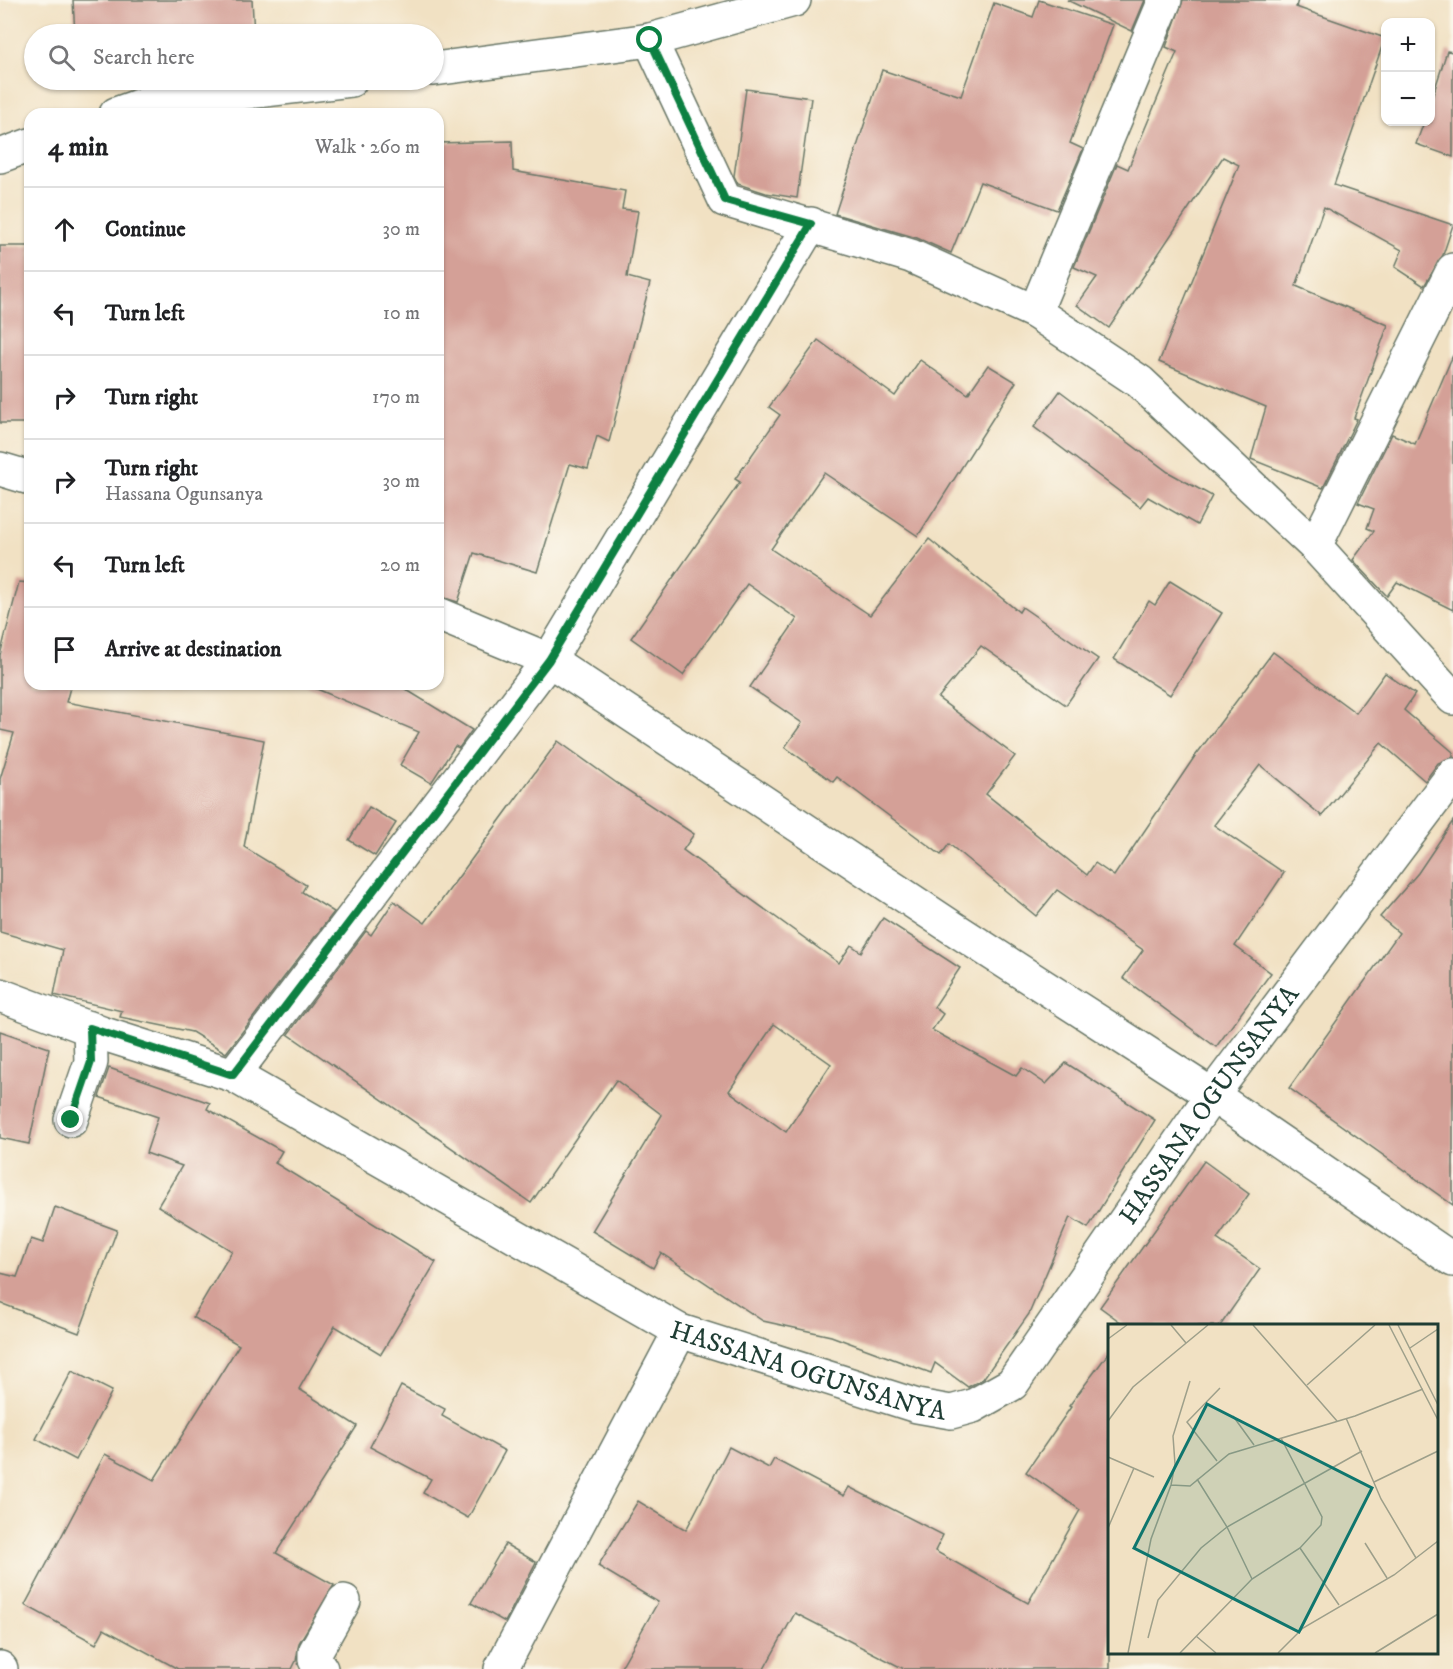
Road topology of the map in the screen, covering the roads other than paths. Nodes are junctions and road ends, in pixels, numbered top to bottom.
1 (794, 0) edge
2 (1165, 0) edge
3 (650, 40) junction
4 (444, 68) edge
5 (265, 90) edge
6 (133, 108) edge
7 (24, 147) edge
8 (0, 156) edge
9 (811, 224) junction
10 (1453, 270) edge
11 (1035, 312) junction
12 (0, 469) edge
13 (24, 476) edge
14 (1315, 546) junction
15 (444, 616) edge
16 (549, 660) junction
17 (1453, 698) edge
18 (1453, 775) edge
19 (0, 995) edge
20 (90, 1028) junction
21 (233, 1075) junction
22 (1212, 1095) junction
23 (71, 1120) dead end
24 (1453, 1260) edge
25 (680, 1331) junction
26 (344, 1601) dead end
27 (321, 1669) edge
28 (501, 1669) edge

1 - 3 street
2 - 11 street
3 - 4 street
3 - 9 street
5 - 6 street
7 - 8 street
9 - 11 street
9 - 16 street
10 - 14 street
11 - 14 street
12 - 13 street
14 - 17 street
15 - 16 street
16 - 21 street
16 - 22 street
18 - 22 street, HASSANA OGUNSANYA
19 - 20 street, HASSANA OGUNSANYA
20 - 21 street, HASSANA OGUNSANYA
20 - 23 street
21 - 25 street, HASSANA OGUNSANYA
22 - 24 street
22 - 25 street, HASSANA OGUNSANYA
25 - 28 street
26 - 27 street

